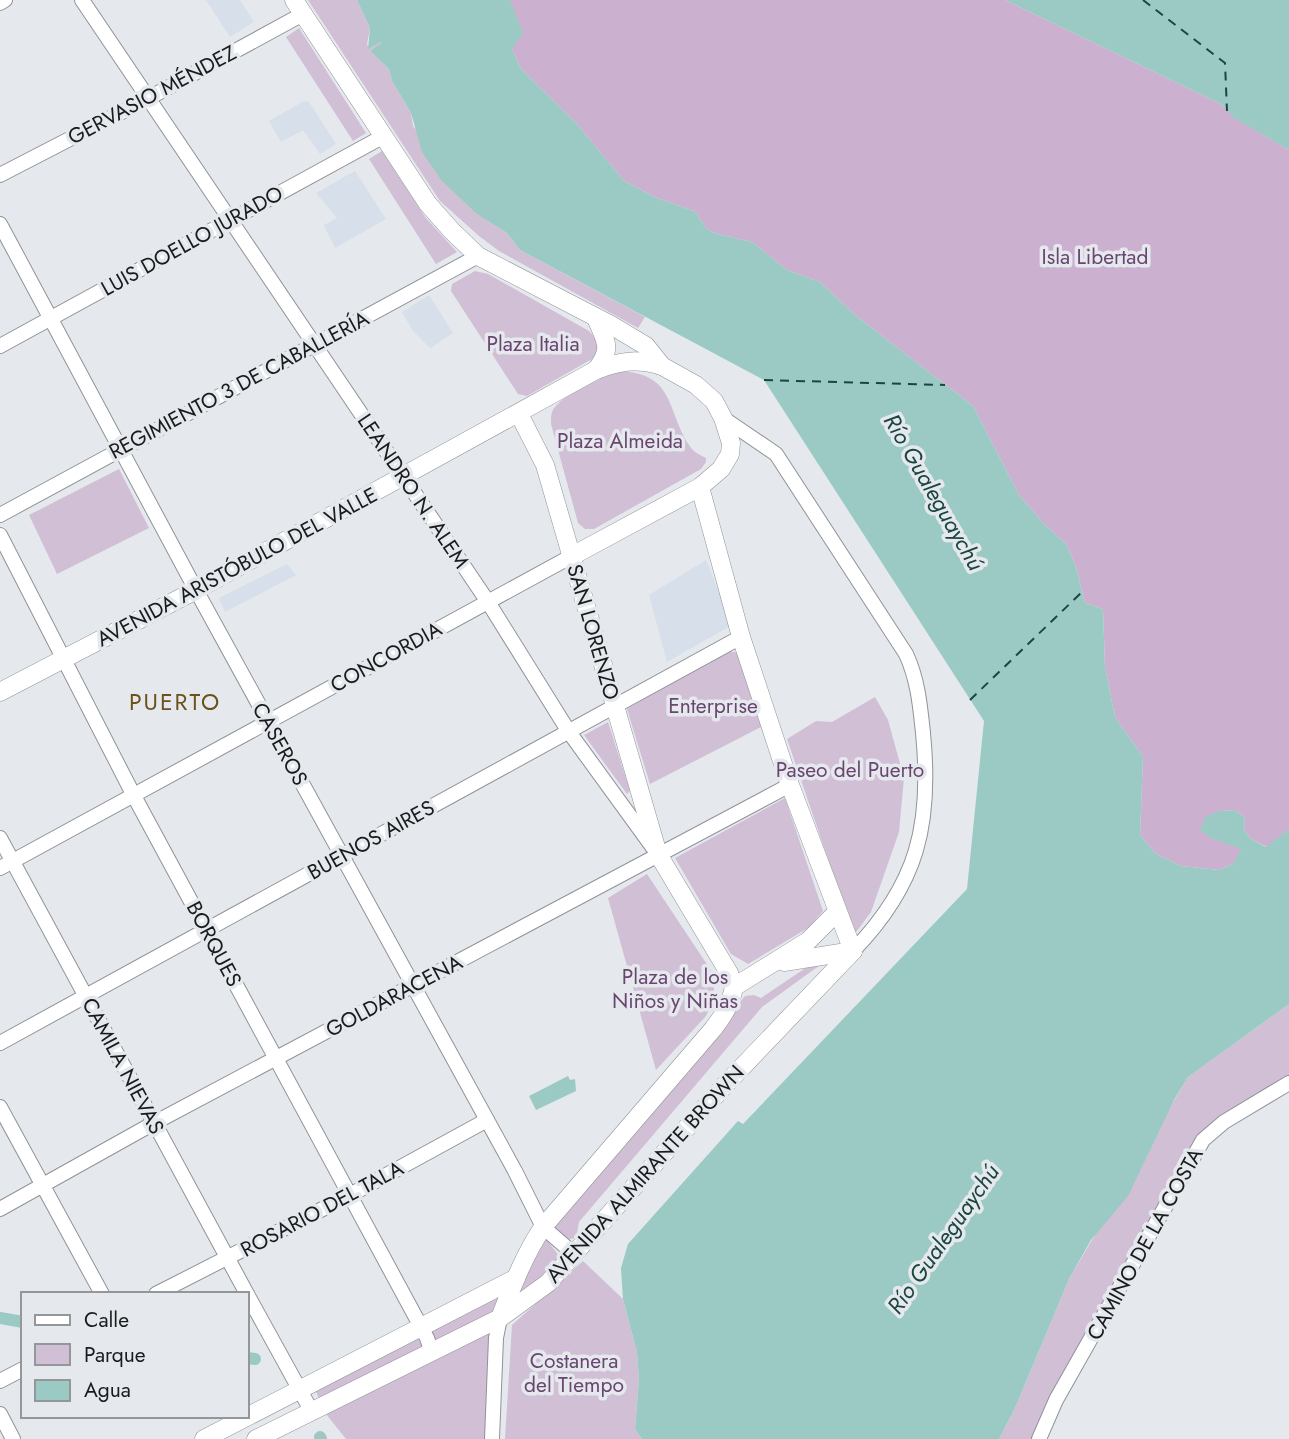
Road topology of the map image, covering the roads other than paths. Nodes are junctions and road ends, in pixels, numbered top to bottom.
1 (5, 0) edge
2 (82, 0) edge
3 (0, 3) edge
4 (298, 7) edge
5 (148, 99) junction
6 (384, 136) junction
7 (0, 175) edge
8 (230, 221) junction
9 (0, 224) edge
10 (478, 256) junction
11 (51, 318) junction
12 (596, 318) junction
13 (316, 344) junction
14 (0, 346) edge
15 (662, 366) junction
16 (596, 370) junction
17 (519, 414) junction
18 (723, 418) junction
19 (121, 450) junction
20 (403, 478) junction
21 (700, 487) junction
22 (0, 514) edge
23 (0, 535) edge
24 (572, 556) junction
25 (196, 590) junction
26 (488, 602) junction
27 (741, 637) junction
28 (64, 658) junction
29 (0, 692) edge
30 (614, 708) junction
31 (268, 722) junction
32 (569, 732) junction
33 (790, 785) junction
34 (134, 796) junction
35 (0, 838) edge
36 (658, 854) junction
37 (342, 856) junction
38 (6, 864) edge
39 (837, 912) junction
40 (207, 931) junction
41 (853, 951) junction
42 (773, 964) junction
43 (413, 986) junction
44 (734, 987) junction
45 (85, 996) junction
46 (0, 1043) edge
47 (277, 1060) junction
48 (1289, 1083) edge
49 (0, 1107) edge
50 (487, 1120) junction
51 (154, 1124) junction
52 (43, 1186) junction
53 (350, 1195) junction
54 (0, 1209) edge
55 (543, 1227) junction
56 (574, 1254) junction
57 (228, 1259) junction
58 (516, 1278) junction
59 (101, 1292) edge
60 (160, 1292) edge
61 (246, 1292) edge
62 (248, 1296) edge
63 (500, 1318) junction
64 (422, 1328) junction
65 (431, 1350) junction
66 (21, 1370) edge
67 (0, 1381) edge
68 (299, 1391) junction
69 (312, 1412) junction
70 (0, 1414) edge
71 (248, 1417) edge
72 (246, 1418) edge
73 (13, 1439) edge
74 (204, 1439) edge
75 (256, 1439) edge
76 (492, 1439) edge
77 (1039, 1439) edge

1 - 3 street
2 - 5 street, LEANDRO N. ALEM
4 - 5 street, GERVASIO MÉNDEZ
4 - 6 main road
5 - 7 street, GERVASIO MÉNDEZ
5 - 8 street, LEANDRO N. ALEM
6 - 8 street, LUIS DOELLO JURADO
6 - 10 main road
8 - 11 street, LUIS DOELLO JURADO
8 - 13 street, LEANDRO N. ALEM
9 - 11 street, CASEROS
10 - 12 main road
10 - 13 street, REGIMIENTO 3 DE CABALLERÍA
11 - 14 street, LUIS DOELLO JURADO
11 - 19 street, CASEROS
12 - 15 main road
12 - 16 main road
13 - 19 street, REGIMIENTO 3 DE CABALLERÍA
13 - 20 street, LEANDRO N. ALEM
15 - 16 main road, AVENIDA ARISTÓBULO DEL VALLE
15 - 18 main road
16 - 17 main road, AVENIDA ARISTÓBULO DEL VALLE
17 - 20 main road, AVENIDA ARISTÓBULO DEL VALLE
17 - 24 main road, SAN LORENZO
18 - 21 main road, CONCORDIA
18 - 41 street
19 - 22 street, REGIMIENTO 3 DE CABALLERÍA
19 - 25 street, CASEROS
20 - 25 main road, AVENIDA ARISTÓBULO DEL VALLE
20 - 26 street, LEANDRO N. ALEM
21 - 24 main road, CONCORDIA
21 - 27 main road
23 - 28 street, BORQUES
24 - 26 street, CONCORDIA
24 - 30 main road, SAN LORENZO
25 - 28 main road, AVENIDA ARISTÓBULO DEL VALLE
25 - 31 street, CASEROS
26 - 31 street, CONCORDIA
26 - 32 street, LEANDRO N. ALEM
27 - 30 street, BUENOS AIRES
27 - 33 main road
28 - 29 main road, AVENIDA ARISTÓBULO DEL VALLE
28 - 34 street, BORQUES
30 - 32 street, BUENOS AIRES
30 - 36 main road, SAN LORENZO
31 - 34 street, CONCORDIA
31 - 37 street, CASEROS
32 - 36 street, LEANDRO N. ALEM
32 - 37 street, BUENOS AIRES
33 - 36 street, GOLDARACENA
33 - 39 main road
34 - 38 street, CONCORDIA
34 - 40 street, BORQUES
35 - 38 street, CAMILA NIEVAS
36 - 43 street, GOLDARACENA
36 - 44 main road, LEANDRO N. ALEM
37 - 40 street, BUENOS AIRES
37 - 43 street, CASEROS
38 - 45 street, CAMILA NIEVAS
39 - 41 main road
39 - 42 main road
40 - 45 street, BUENOS AIRES
40 - 47 street, BORQUES
41 - 42 main road
41 - 56 main road, AVENIDA ALMIRANTE BROWN
42 - 44 main road
43 - 47 street, GOLDARACENA
43 - 50 street, CASEROS
44 - 55 main road, AVENIDA ALMIRANTE BROWN
45 - 46 street, BUENOS AIRES
45 - 51 street, CAMILA NIEVAS
47 - 51 street, GOLDARACENA
47 - 53 street, BORQUES
48 - 77 street, CAMINO DE LA COSTA
49 - 52 street
50 - 53 street, ROSARIO DEL TALA
50 - 55 street, CASEROS
51 - 52 street, GOLDARACENA
51 - 57 street, CAMILA NIEVAS
52 - 54 street, GOLDARACENA
52 - 59 street
53 - 57 street, ROSARIO DEL TALA
53 - 64 street, BORQUES
55 - 56 street, CASEROS
55 - 58 main road, AVENIDA ALMIRANTE BROWN
56 - 63 main road, AVENIDA ALMIRANTE BROWN
57 - 60 street, ROSARIO DEL TALA
57 - 61 street, CAMILA NIEVAS
58 - 63 main road, AVENIDA ALMIRANTE BROWN
58 - 64 main road
62 - 68 street, CAMILA NIEVAS
63 - 65 main road
63 - 76 street
64 - 65 street, BORQUES
64 - 68 main road
65 - 69 main road
66 - 67 street
68 - 69 street, CAMILA NIEVAS
68 - 71 main road
69 - 75 main road
70 - 73 street
72 - 74 main road

